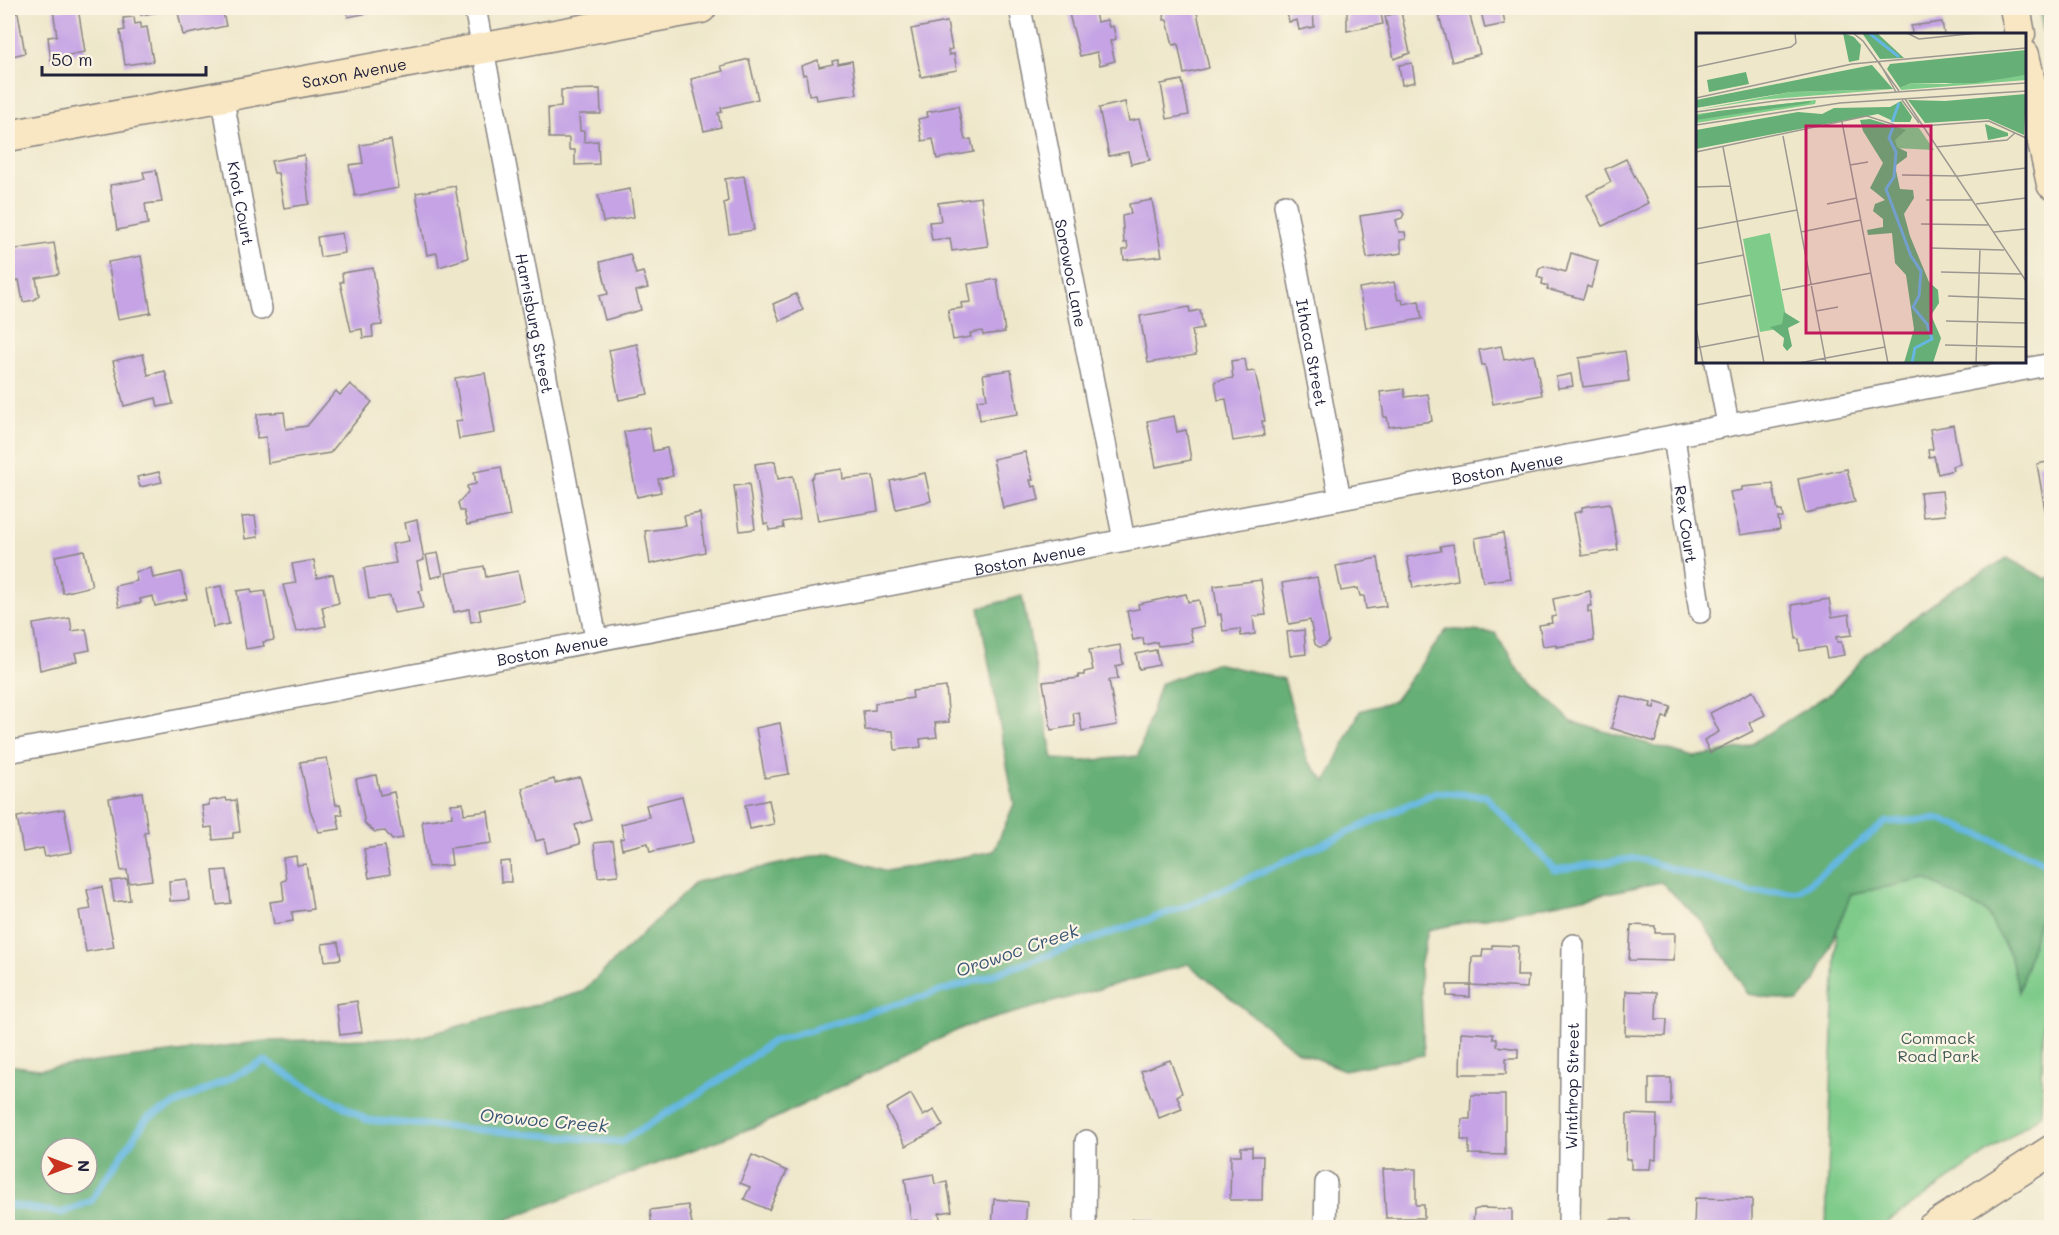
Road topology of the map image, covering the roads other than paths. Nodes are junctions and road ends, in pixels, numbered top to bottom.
1 (475, 8) edge
2 (701, 8) edge
3 (1020, 8) edge
4 (2015, 8) edge
5 (2020, 33) edge
6 (482, 49) junction
7 (2026, 60) edge
8 (222, 95) junction
9 (8, 136) edge
10 (2052, 184) edge
11 (1285, 205) dead end
12 (261, 309) dead end
13 (1716, 363) edge
14 (2052, 364) edge
15 (1728, 424) junction
16 (1674, 437) junction
17 (1340, 499) junction
18 (1124, 540) junction
19 (1700, 612) dead end
20 (596, 638) junction
21 (8, 752) edge
22 (1573, 945) dead end
23 (1086, 1142) dead end
24 (2052, 1150) edge
25 (1326, 1183) dead end
26 (1085, 1227) edge
27 (1325, 1227) edge
28 (1569, 1227) edge
29 (1932, 1227) edge

1 - 6 street, Harrisburg Street
2 - 6 street, Saxon Avenue
3 - 18 street, Sorowoc Lane
4 - 5 street
6 - 8 street, Saxon Avenue
6 - 20 street, Harrisburg Street
7 - 10 street
8 - 9 street, Saxon Avenue
8 - 12 street, Knot Court
11 - 17 street, Ithaca Street
13 - 15 street
14 - 15 street, Boston Avenue
15 - 16 street, Boston Avenue
16 - 17 street, Boston Avenue
16 - 19 street, Rex Court
17 - 18 street, Boston Avenue
18 - 20 street, Boston Avenue
20 - 21 street, Boston Avenue
22 - 28 street, Winthrop Street
23 - 26 street
24 - 29 street
25 - 27 street

